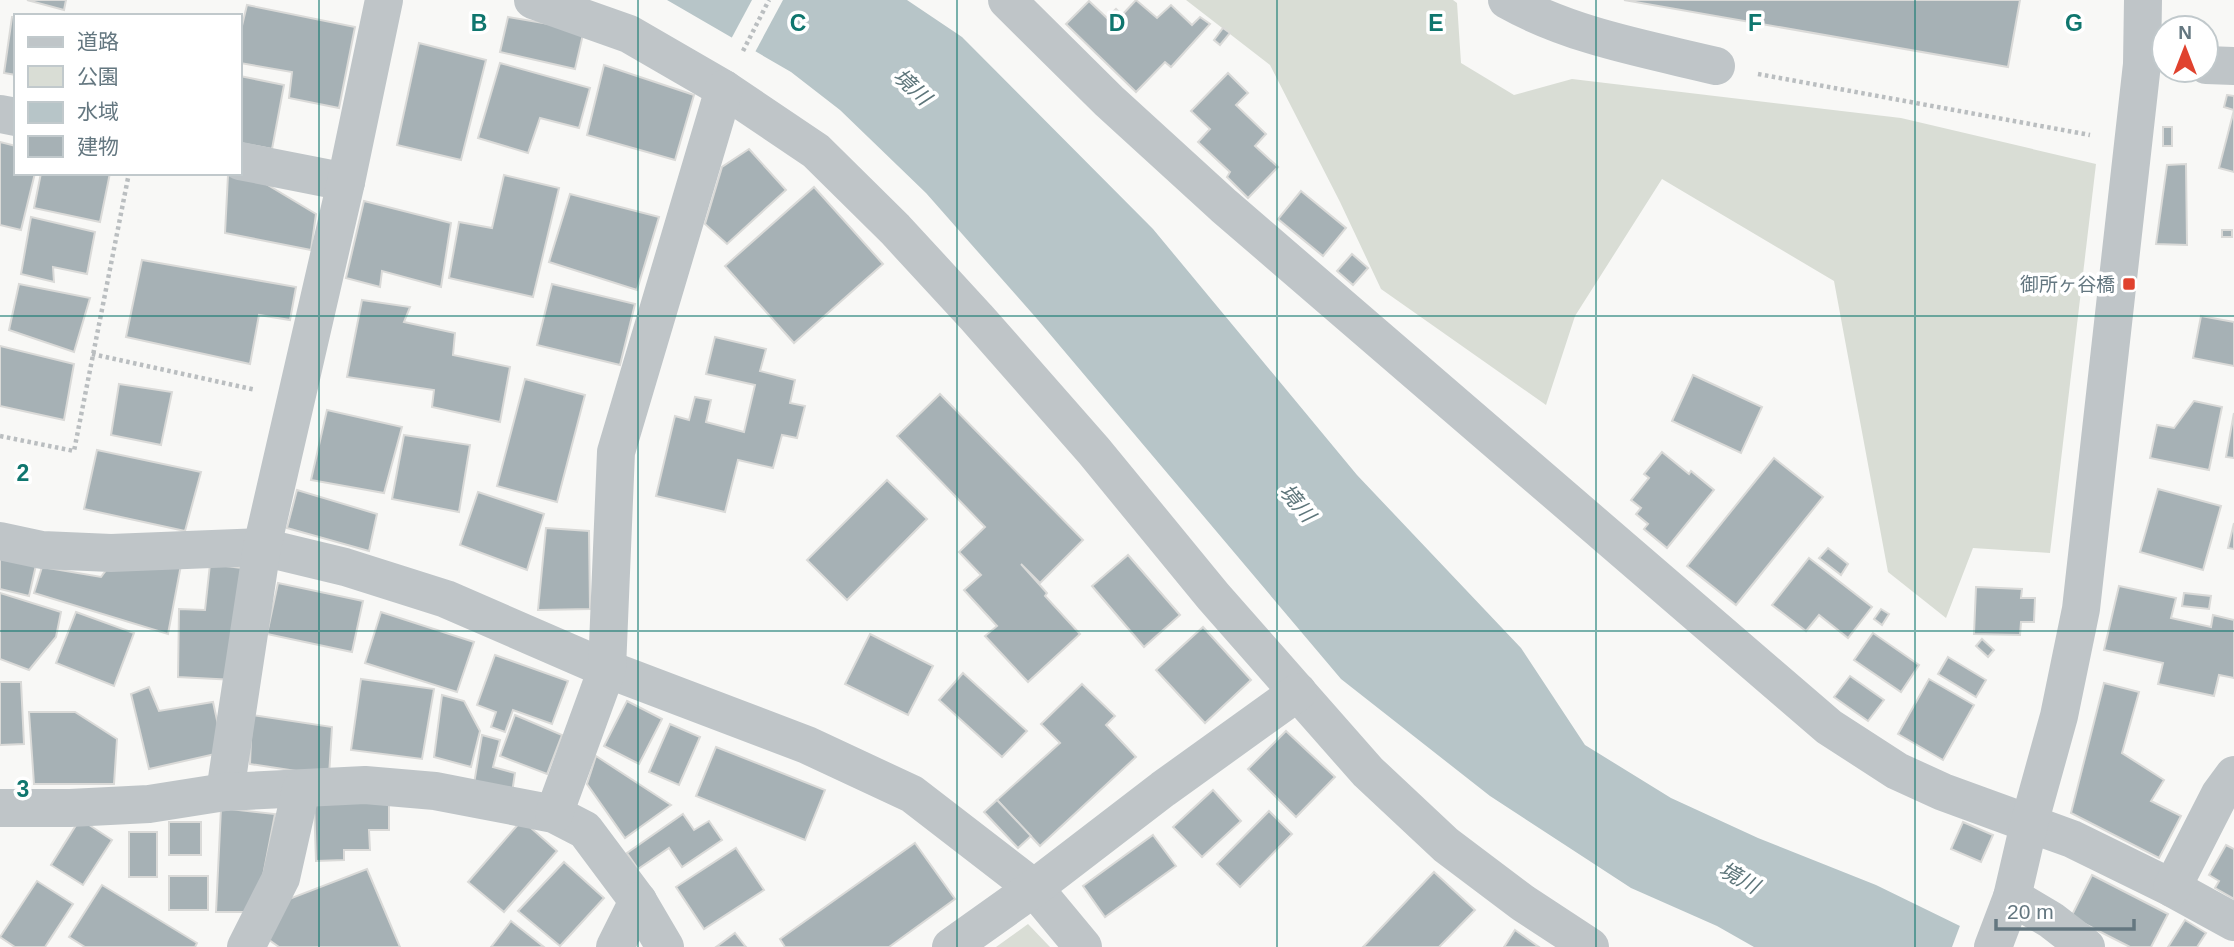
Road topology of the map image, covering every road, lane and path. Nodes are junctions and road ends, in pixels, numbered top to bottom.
1 (384, 0) edge
2 (533, 0) edge
3 (769, 0) edge
4 (1007, 0) edge
5 (1507, 0) edge
6 (2143, 0) edge
7 (748, 39) dead end
8 (2150, 45) edge
9 (1716, 66) joint
10 (2150, 76) edge
11 (723, 89) junction
12 (2134, 143) junction
13 (242, 161) edge
14 (129, 175) edge
15 (346, 181) junction
16 (92, 354) junction
17 (295, 399) junction
18 (0, 436) edge
19 (0, 541) edge
20 (262, 547) junction
21 (607, 669) junction
22 (1298, 692) junction
23 (2234, 775) edge
24 (300, 789) junction
25 (225, 792) junction
26 (0, 808) edge
27 (554, 814) junction
28 (2029, 824) junction
29 (1034, 888) junction
30 (2172, 888) junction
31 (638, 901) junction
32 (2004, 919) edge
33 (2234, 922) edge
34 (246, 947) edge
35 (615, 947) edge
36 (665, 947) edge
37 (951, 947) edge
38 (1083, 947) edge
39 (1590, 947) edge
40 (2086, 947) edge

1 - 15 street
2 - 11 street
3 - 7 path
4 - 28 street
5 - 9 street
6 - 8 street
9 - 12 path
10 - 12 street
11 - 21 street
11 - 22 street
12 - 28 street
13 - 15 street
14 - 16 path
15 - 17 street
16 - 17 path
16 - 18 path
17 - 20 street
19 - 20 street
20 - 21 street
20 - 25 street
21 - 27 street
21 - 29 street
22 - 29 street
22 - 39 street
23 - 30 street
24 - 25 street
24 - 27 street
24 - 34 street
25 - 26 street
27 - 31 street
28 - 30 street
28 - 32 street
29 - 37 street
29 - 38 street
30 - 33 street
31 - 35 street
31 - 36 street
32 - 40 street

